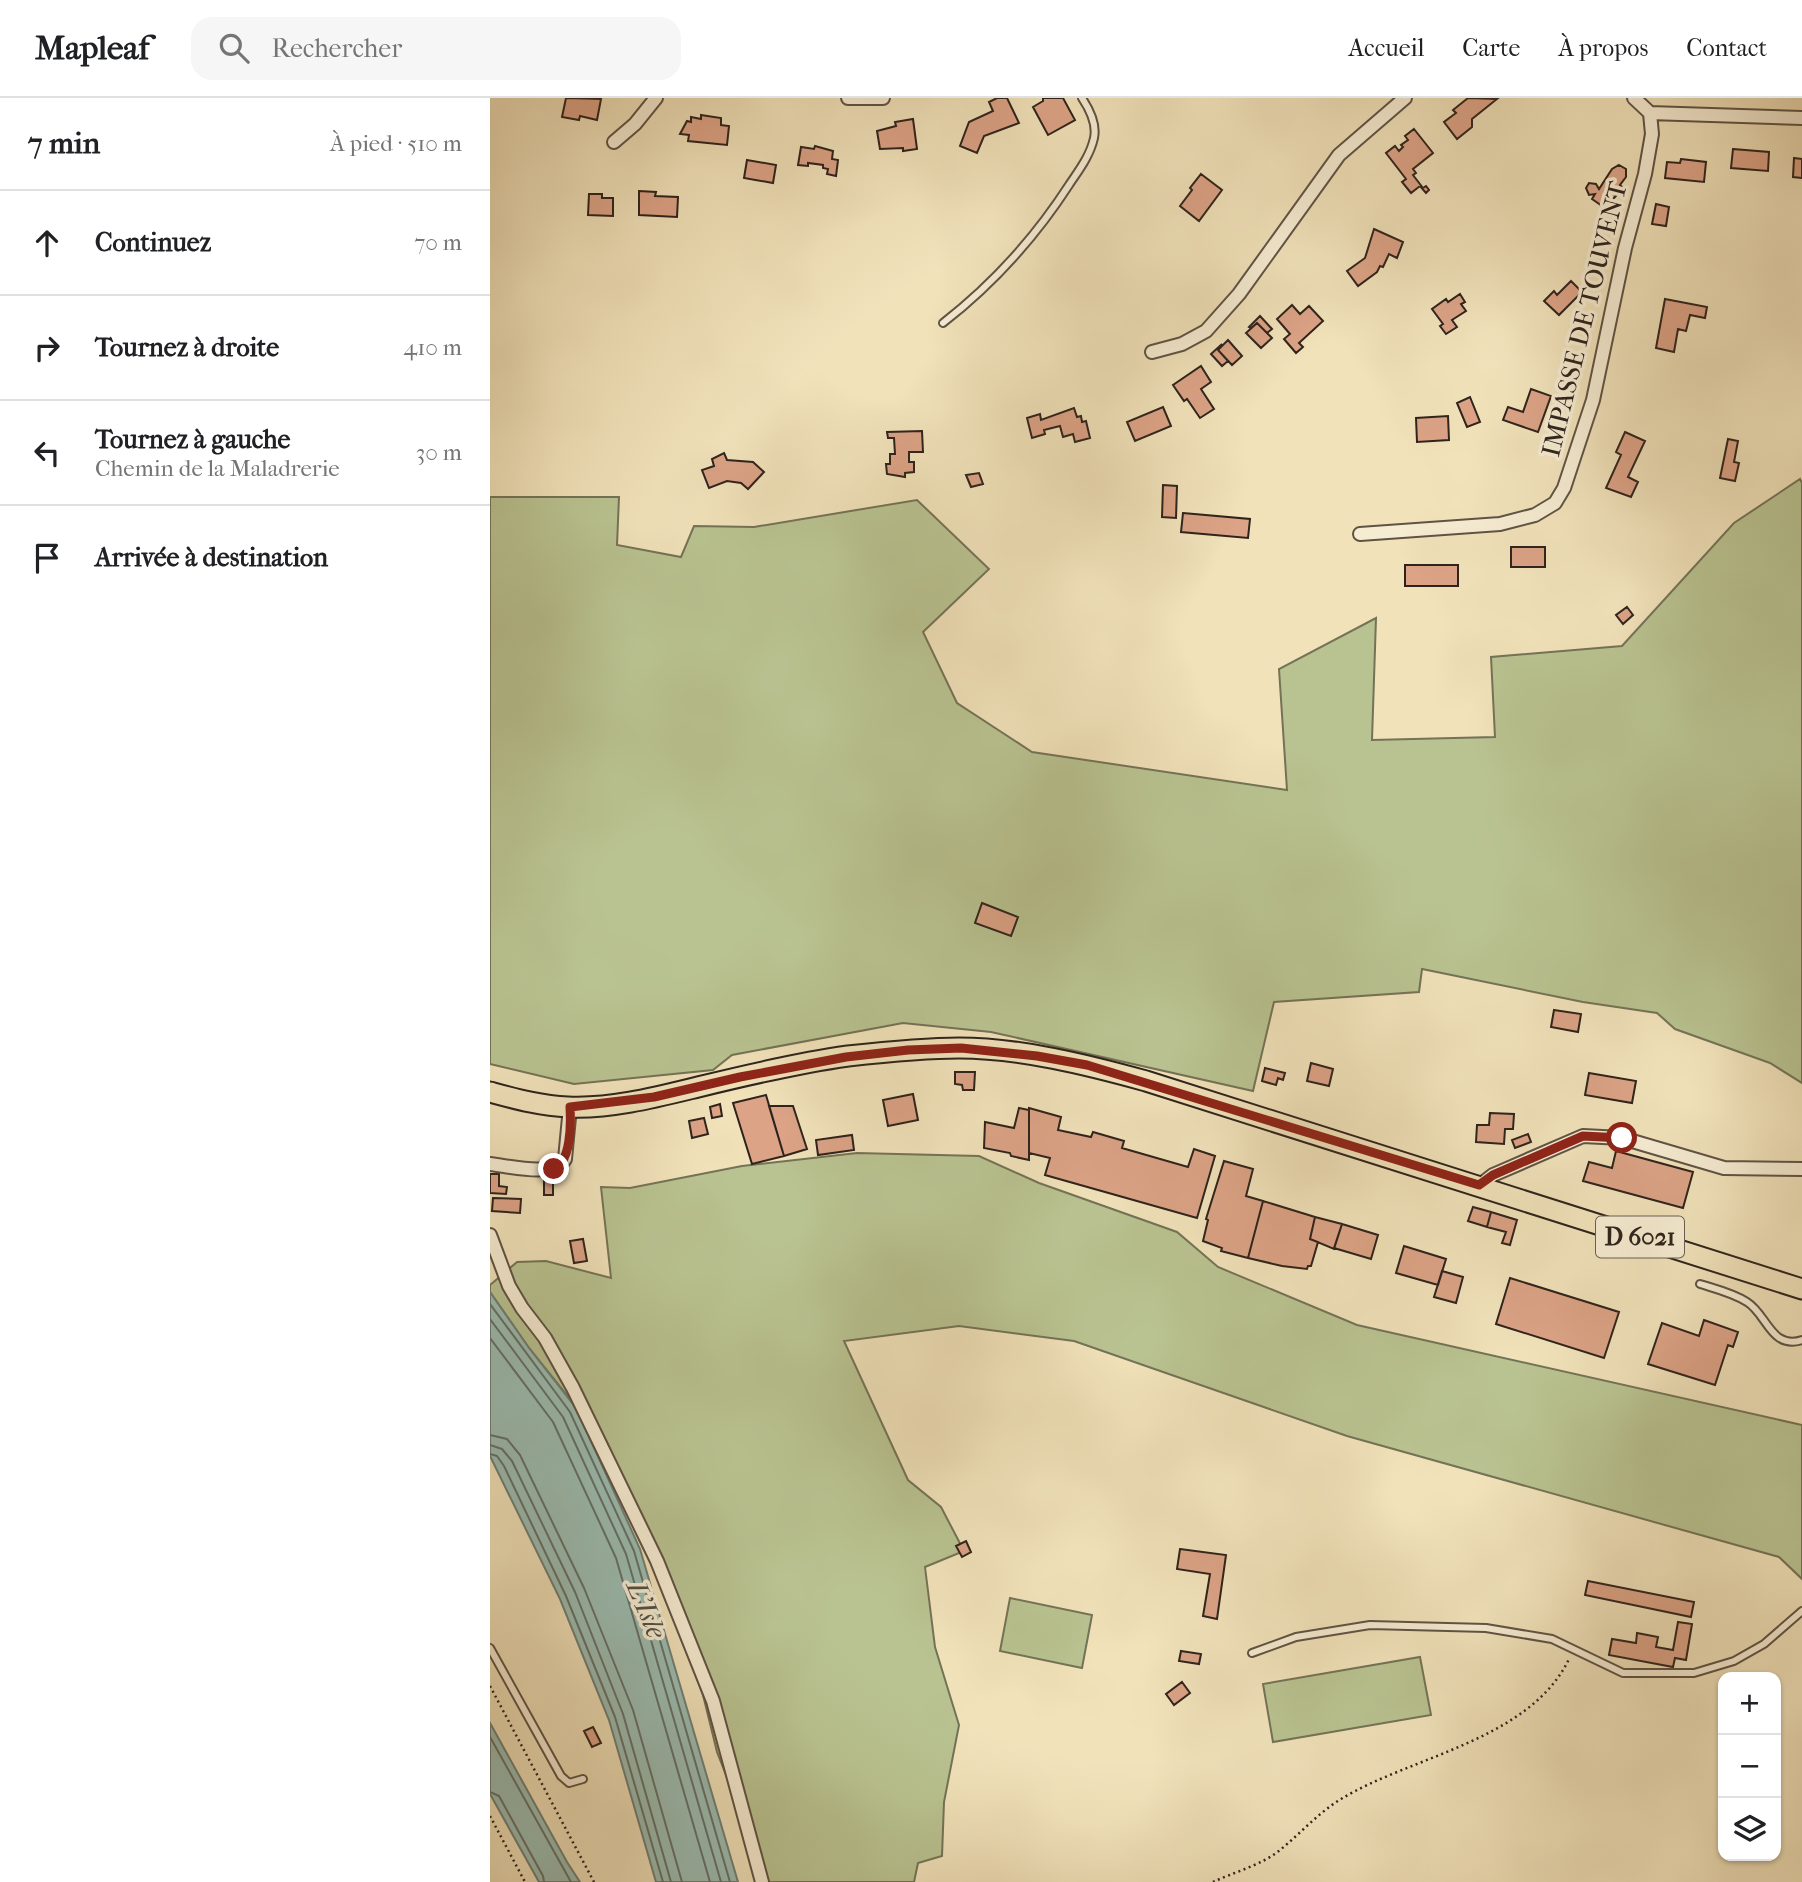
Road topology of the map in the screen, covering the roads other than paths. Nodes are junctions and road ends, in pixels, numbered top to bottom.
1 (656, 98) edge
2 (848, 98) edge
3 (883, 98) edge
4 (1082, 98) edge
5 (1405, 98) edge
6 (1634, 98) edge
7 (1650, 113) junction
8 (1802, 118) edge
9 (614, 142) dead end
10 (943, 323) dead end
11 (1152, 352) dead end
12 (1360, 534) dead end
13 (490, 1092) edge
14 (570, 1107) junction
15 (490, 1164) edge
16 (1802, 1169) edge
17 (1479, 1185) junction
18 (490, 1235) edge
19 (1700, 1284) dead end
20 (1802, 1289) edge
21 (1802, 1340) edge
22 (1802, 1611) edge
23 (490, 1648) edge
24 (1252, 1653) dead end
25 (583, 1779) dead end
26 (762, 1882) edge

1 - 9 street
2 - 3 street
4 - 10 lane
5 - 11 street
6 - 7 street
7 - 8 street
7 - 12 street, IMPASSE DE TOUVENT
13 - 14 main road, D 6021
14 - 15 street
14 - 17 main road, D 6021
16 - 17 street
17 - 20 main road, D 6021
18 - 26 street
19 - 21 lane
22 - 24 lane
23 - 25 lane

